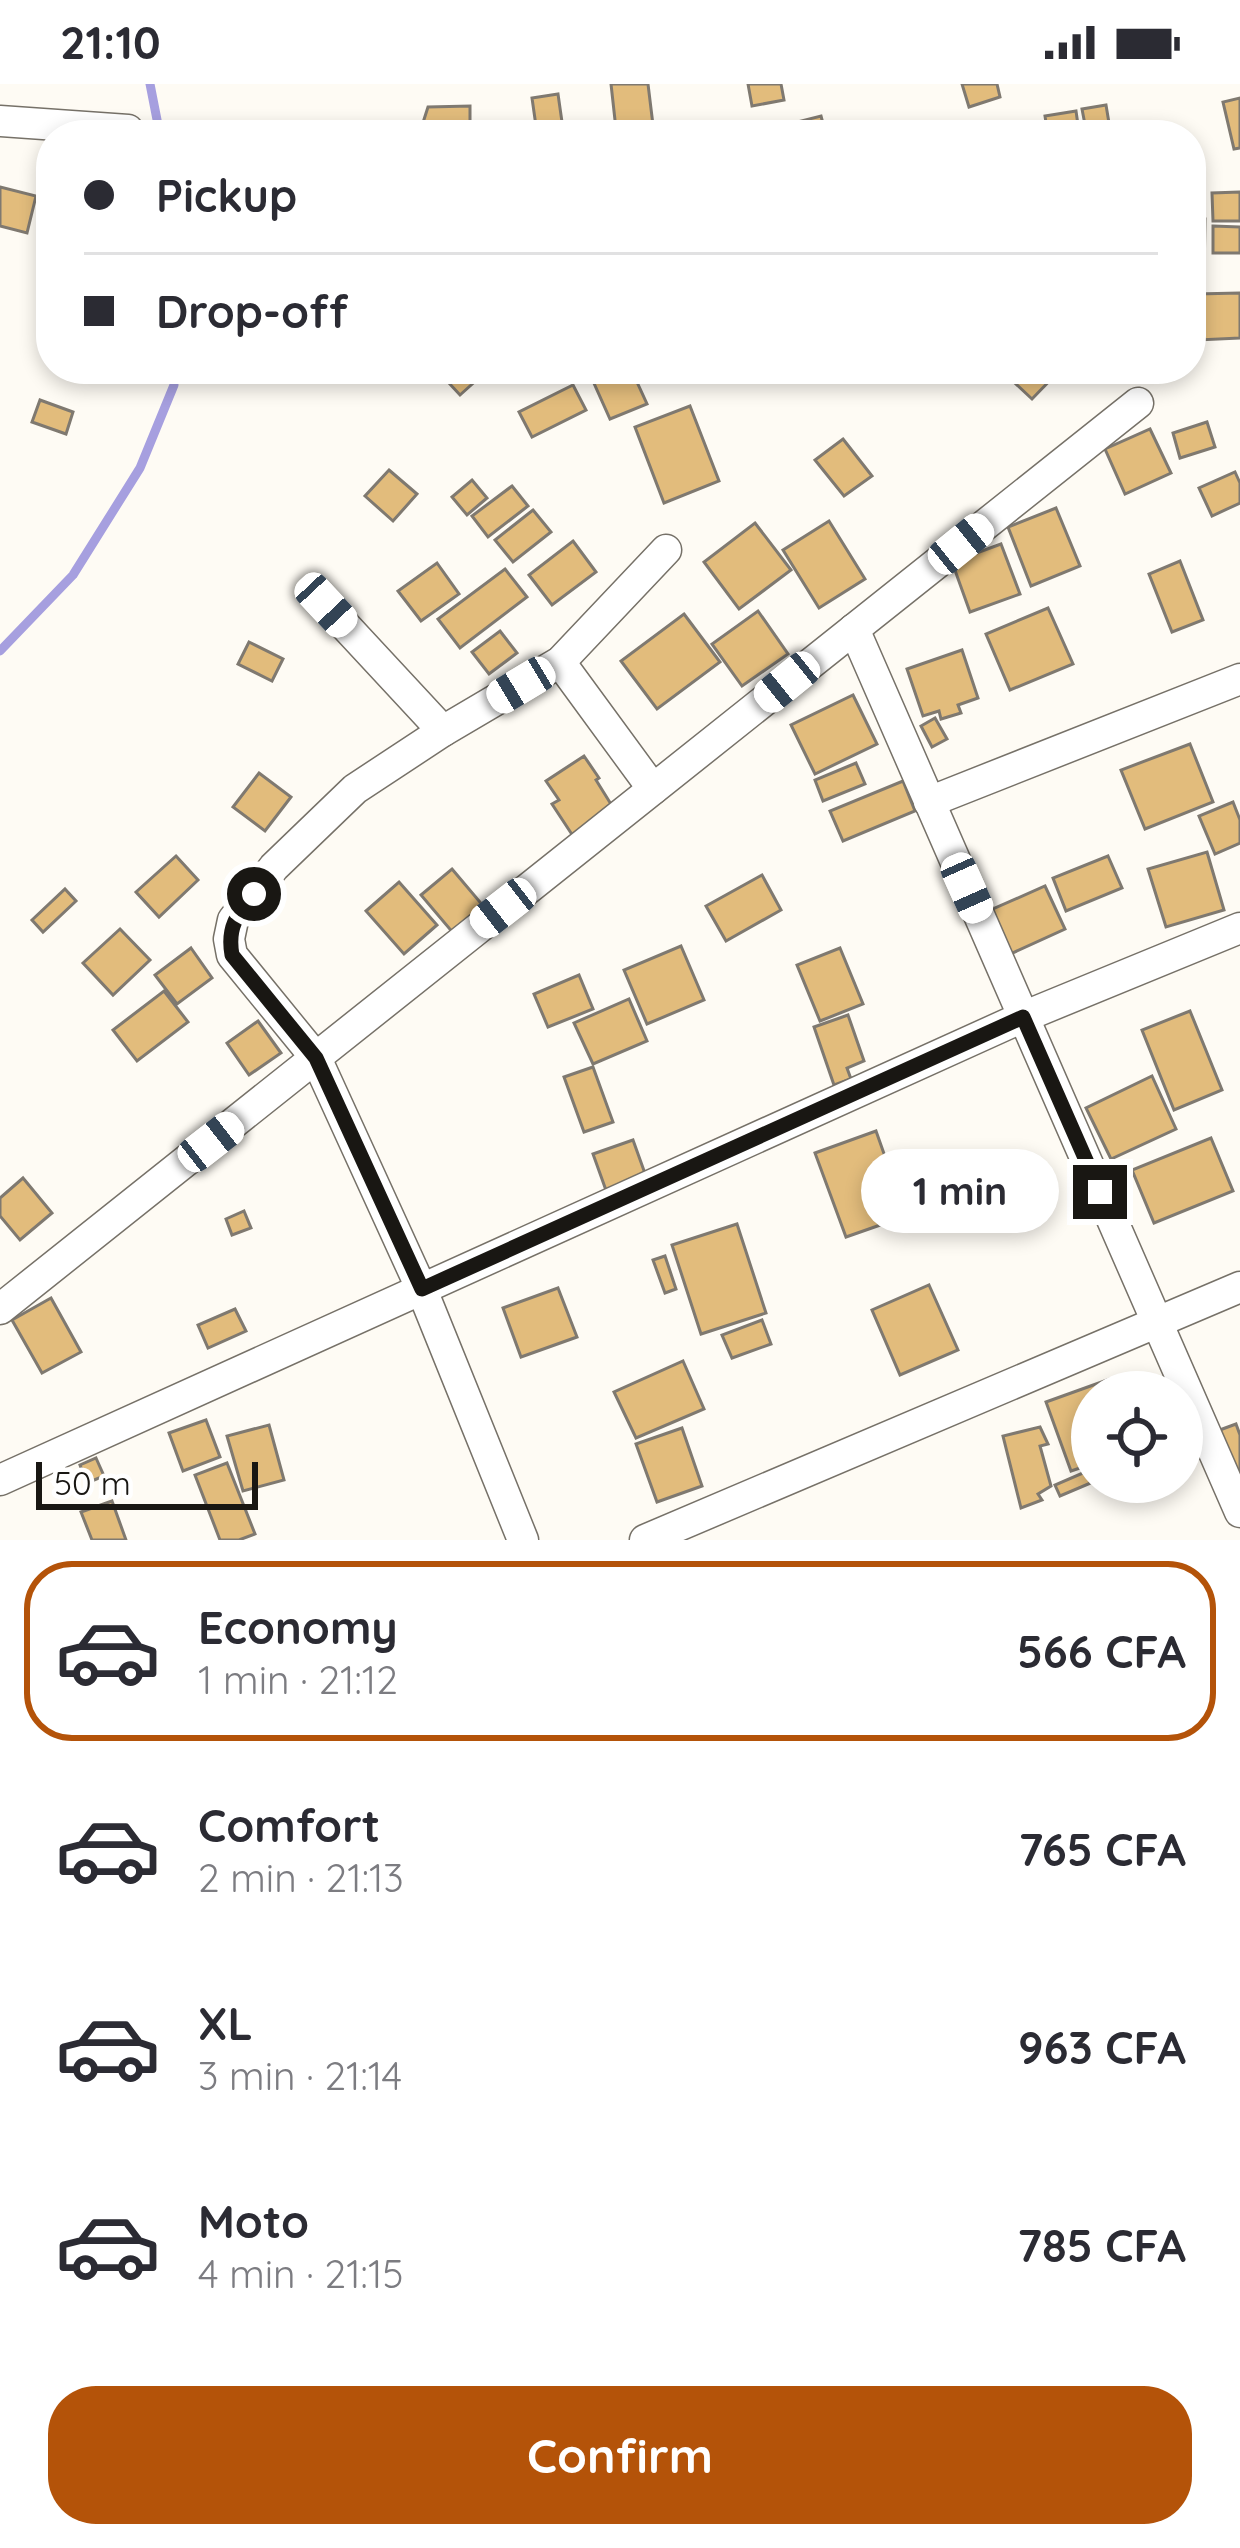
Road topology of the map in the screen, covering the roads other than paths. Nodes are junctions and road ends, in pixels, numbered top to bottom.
1 (0, 121) edge
2 (36, 124) edge
3 (1138, 404) dead end
4 (666, 550) dead end
5 (326, 605) dead end
6 (854, 629) junction
7 (560, 662) junction
8 (1240, 679) edge
9 (443, 731) junction
10 (653, 789) junction
11 (929, 802) junction
12 (1240, 928) edge
13 (1023, 1017) junction
14 (316, 1058) junction
15 (1240, 1287) edge
16 (422, 1289) junction
17 (0, 1309) edge
18 (1158, 1324) junction
19 (0, 1480) edge
20 (1240, 1512) edge
21 (523, 1540) edge
22 (645, 1540) edge

1 - 2 street
3 - 6 street
4 - 7 street
5 - 9 street
6 - 10 street
6 - 11 street
7 - 9 street
7 - 10 street
8 - 11 street
9 - 14 street
10 - 14 street
11 - 13 street
12 - 13 street
13 - 16 street
13 - 18 street
14 - 16 street
14 - 17 street
15 - 18 street
16 - 19 street
16 - 21 street
18 - 20 street
18 - 22 street

